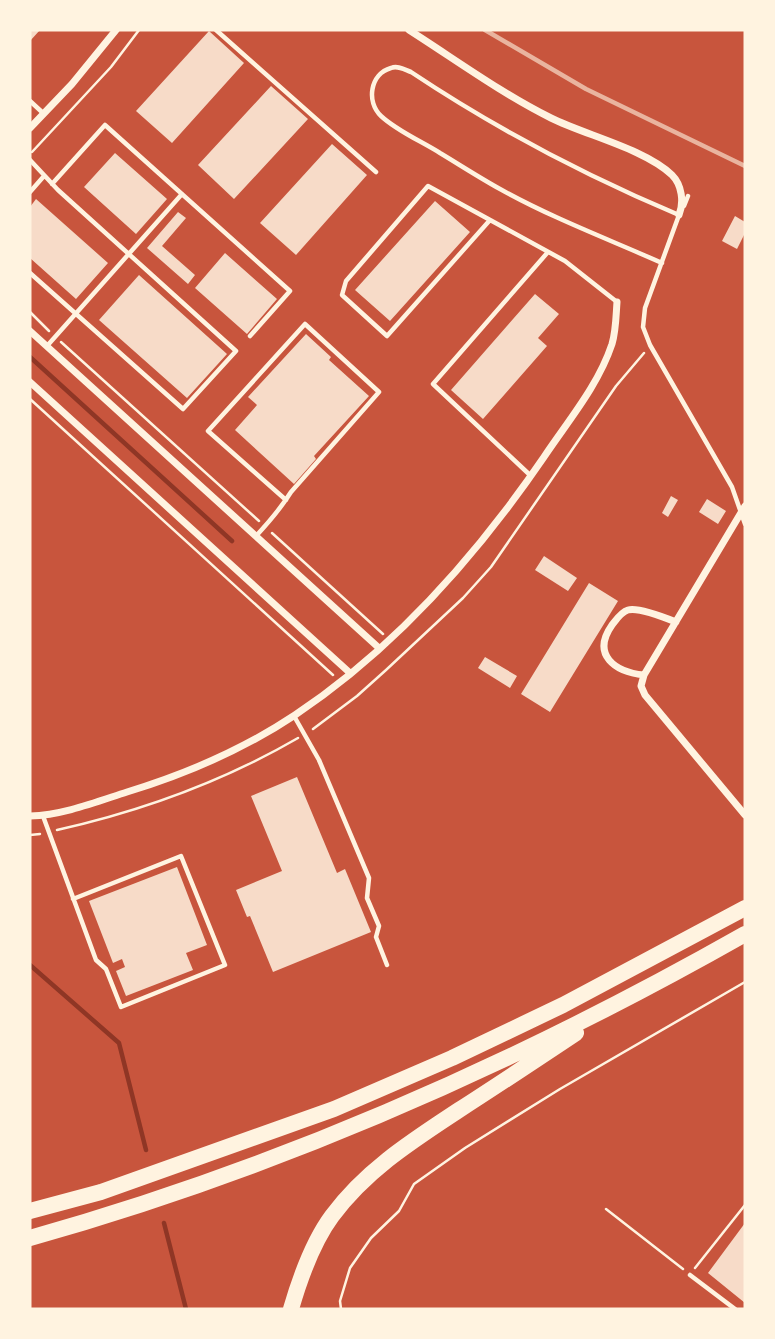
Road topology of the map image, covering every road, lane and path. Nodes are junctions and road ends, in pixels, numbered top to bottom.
1 (116, 30) edge
2 (139, 30) edge
3 (216, 30) edge
4 (409, 30) edge
5 (30, 101) edge
6 (44, 114) junction
7 (30, 128) edge
8 (30, 154) edge
9 (30, 160) edge
10 (376, 172) dead end
11 (44, 176) junction
12 (52, 184) junction
13 (30, 192) edge
14 (182, 194) junction
15 (688, 196) dead end
16 (680, 212) junction
17 (490, 220) junction
18 (548, 252) junction
19 (129, 254) junction
20 (662, 263) junction
21 (30, 273) edge
22 (618, 302) joint
23 (30, 312) edge
24 (75, 314) junction
25 (30, 331) edge
26 (250, 335) dead end
27 (55, 336) junction
28 (47, 346) junction
29 (30, 382) edge
30 (30, 400) edge
31 (531, 475) junction
32 (286, 500) junction
33 (743, 509) edge
34 (745, 524) edge
35 (264, 526) junction
36 (256, 536) junction
37 (676, 622) junction
38 (389, 639) junction
39 (379, 648) junction
40 (404, 652) dead end
41 (350, 673) junction
42 (644, 675) junction
43 (341, 682) junction
44 (357, 696) dead end
45 (294, 716) junction
46 (745, 815) edge
47 (30, 816) edge
48 (43, 816) junction
49 (73, 899) junction
50 (745, 908) edge
51 (745, 934) edge
52 (387, 965) dead end
53 (745, 982) edge
54 (628, 999) junction
55 (745, 1205) edge
56 (606, 1209) dead end
57 (30, 1212) edge
58 (30, 1238) edge
59 (690, 1275) junction
60 (291, 1309) edge
61 (341, 1309) edge
62 (735, 1309) edge

1 - 6 street
2 - 8 path
3 - 10 lane
4 - 16 street
5 - 6 lane
6 - 7 street
9 - 11 lane
11 - 12 lane
11 - 13 lane
12 - 14 lane
12 - 19 lane
14 - 19 lane
14 - 26 lane
15 - 16 lane
16 - 20 lane
16 - 20 lane
17 - 17 lane
17 - 18 lane
18 - 22 lane
18 - 31 lane
19 - 24 lane
19 - 24 lane
20 - 33 lane
21 - 24 lane
22 - 31 street
23 - 27 path
24 - 27 lane
25 - 28 street
27 - 28 lane
27 - 35 path
28 - 36 street
29 - 41 street
30 - 43 path
31 - 38 street
32 - 32 lane
32 - 35 lane
33 - 34 lane
33 - 37 street
35 - 36 lane
35 - 38 path
36 - 39 street
37 - 42 street
37 - 42 street
38 - 39 street
38 - 40 path
39 - 41 street
41 - 43 street
42 - 46 street
43 - 44 path
43 - 45 street
45 - 48 street
45 - 52 lane
47 - 48 street
48 - 49 lane
49 - 49 lane
50 - 57 highway
51 - 54 highway
53 - 61 path
54 - 58 highway
54 - 60 highway
55 - 59 path
56 - 59 path
59 - 62 lane

